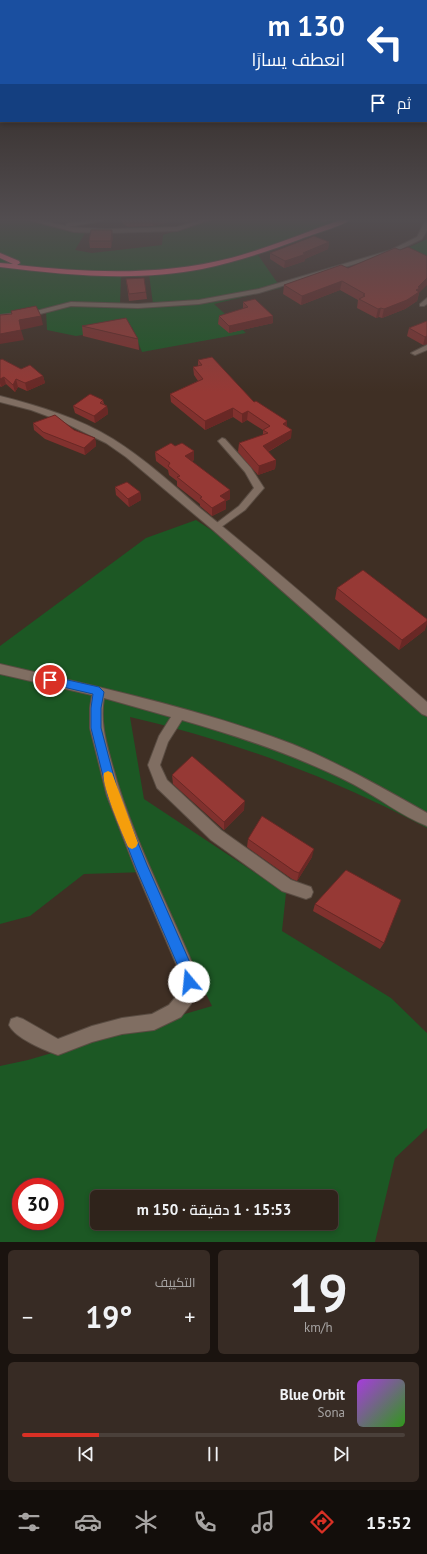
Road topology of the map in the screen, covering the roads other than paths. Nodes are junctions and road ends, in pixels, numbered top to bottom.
1 (309, 277) edge
2 (0, 317) edge
3 (427, 348) edge
4 (415, 353) dead end
5 (0, 399) edge
6 (222, 441) dead end
7 (217, 527) junction
8 (0, 669) edge
9 (99, 692) junction
10 (427, 710) edge
11 (179, 714) junction
12 (427, 820) edge
13 (306, 892) dead end
14 (17, 1025) dead end

1 - 2 street
3 - 4 street
5 - 7 street
6 - 7 street
7 - 10 street
8 - 9 street
9 - 11 street
9 - 14 street
11 - 12 street
11 - 13 street

